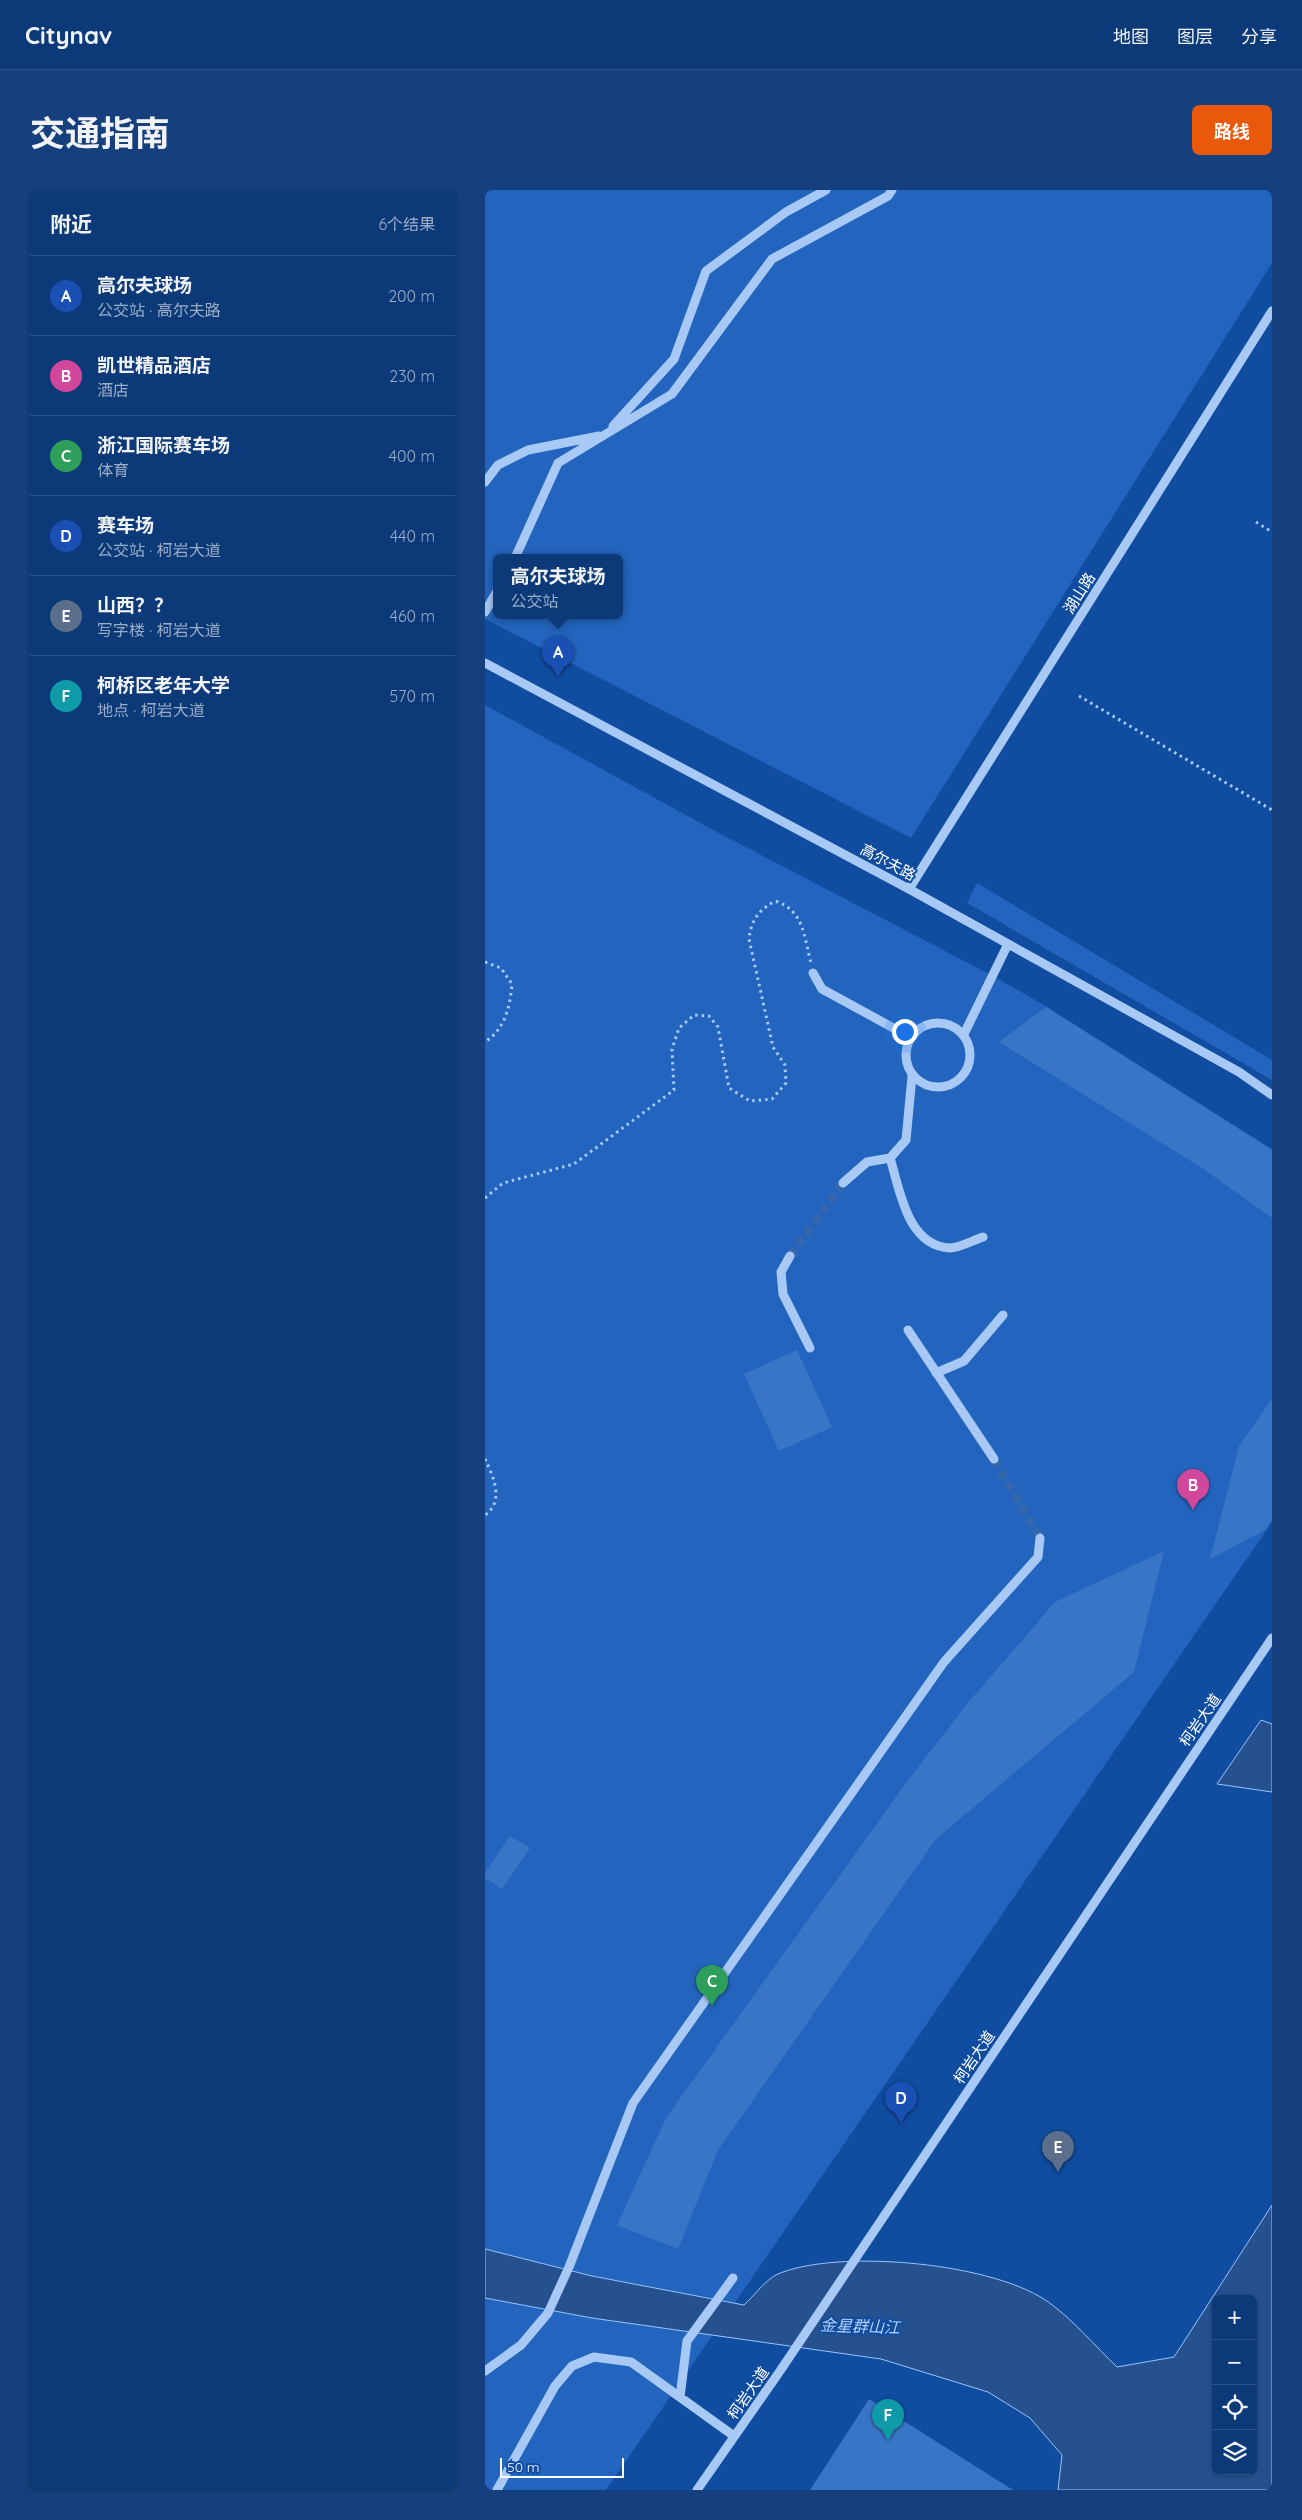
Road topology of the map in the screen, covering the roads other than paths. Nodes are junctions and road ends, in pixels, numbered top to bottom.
1 (826, 190) edge
2 (891, 190) edge
3 (1272, 311) edge
4 (605, 435) junction
5 (485, 482) edge
6 (517, 554) edge
7 (493, 599) edge
8 (485, 612) edge
9 (485, 663) edge
10 (909, 889) junction
11 (1008, 944) junction
12 (813, 973) road end
13 (964, 1034) junction
14 (910, 1037) junction
15 (913, 1076) junction
16 (1272, 1095) edge
17 (890, 1158) junction
18 (843, 1183) tunnel mouth
19 (983, 1237) dead end
20 (790, 1256) tunnel mouth
21 (1003, 1315) dead end
22 (908, 1330) dead end
23 (810, 1348) dead end
24 (936, 1373) junction
25 (994, 1459) tunnel mouth
26 (1041, 1538) dead end
27 (1272, 1638) edge
28 (733, 2278) dead end
29 (485, 2371) edge
30 (680, 2397) junction
31 (734, 2436) junction
32 (497, 2490) edge
33 (697, 2490) edge

1 - 4 street
2 - 4 street
3 - 10 street, 湖山路
4 - 5 street
4 - 6 street
7 - 8 street
9 - 10 street, 高尔夫路
10 - 11 street, 高尔夫路
11 - 13 street
11 - 16 street, 高尔夫路
12 - 14 street
13 - 14 street
13 - 15 street
14 - 15 street
15 - 17 street
17 - 18 street
17 - 19 street
20 - 23 street
21 - 24 street
22 - 24 street
24 - 25 street
26 - 29 street
27 - 31 street, 柯岩大道
28 - 30 street
30 - 31 street
30 - 32 street
31 - 33 street, 柯岩大道

